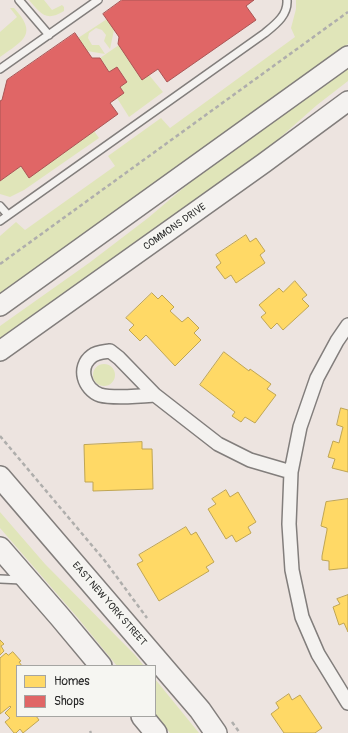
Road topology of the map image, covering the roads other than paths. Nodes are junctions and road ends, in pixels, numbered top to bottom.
1 (19, 0) edge
2 (98, 0) edge
3 (287, 0) edge
4 (49, 35) junction
5 (348, 56) edge
6 (0, 69) edge
7 (348, 101) edge
8 (0, 206) edge
9 (8, 215) junction
10 (0, 221) edge
11 (0, 306) edge
12 (348, 325) edge
13 (0, 351) edge
14 (155, 395) junction
15 (291, 472) junction
16 (0, 477) edge
17 (0, 548) edge
18 (0, 579) edge
19 (29, 581) junction
20 (100, 665) edge
21 (348, 703) edge
22 (143, 717) edge
23 (223, 727) edge
24 (156, 733) edge

1 - 4 lane
2 - 4 lane
3 - 9 lane
4 - 6 lane
5 - 11 street
7 - 13 street, COMMONS DRIVE
8 - 9 lane
9 - 10 lane
12 - 15 street
14 - 14 street
14 - 15 street
15 - 21 street
16 - 23 main road, EAST NEW YORK STREET
17 - 19 main road
18 - 19 lane
19 - 20 main road
22 - 24 main road

